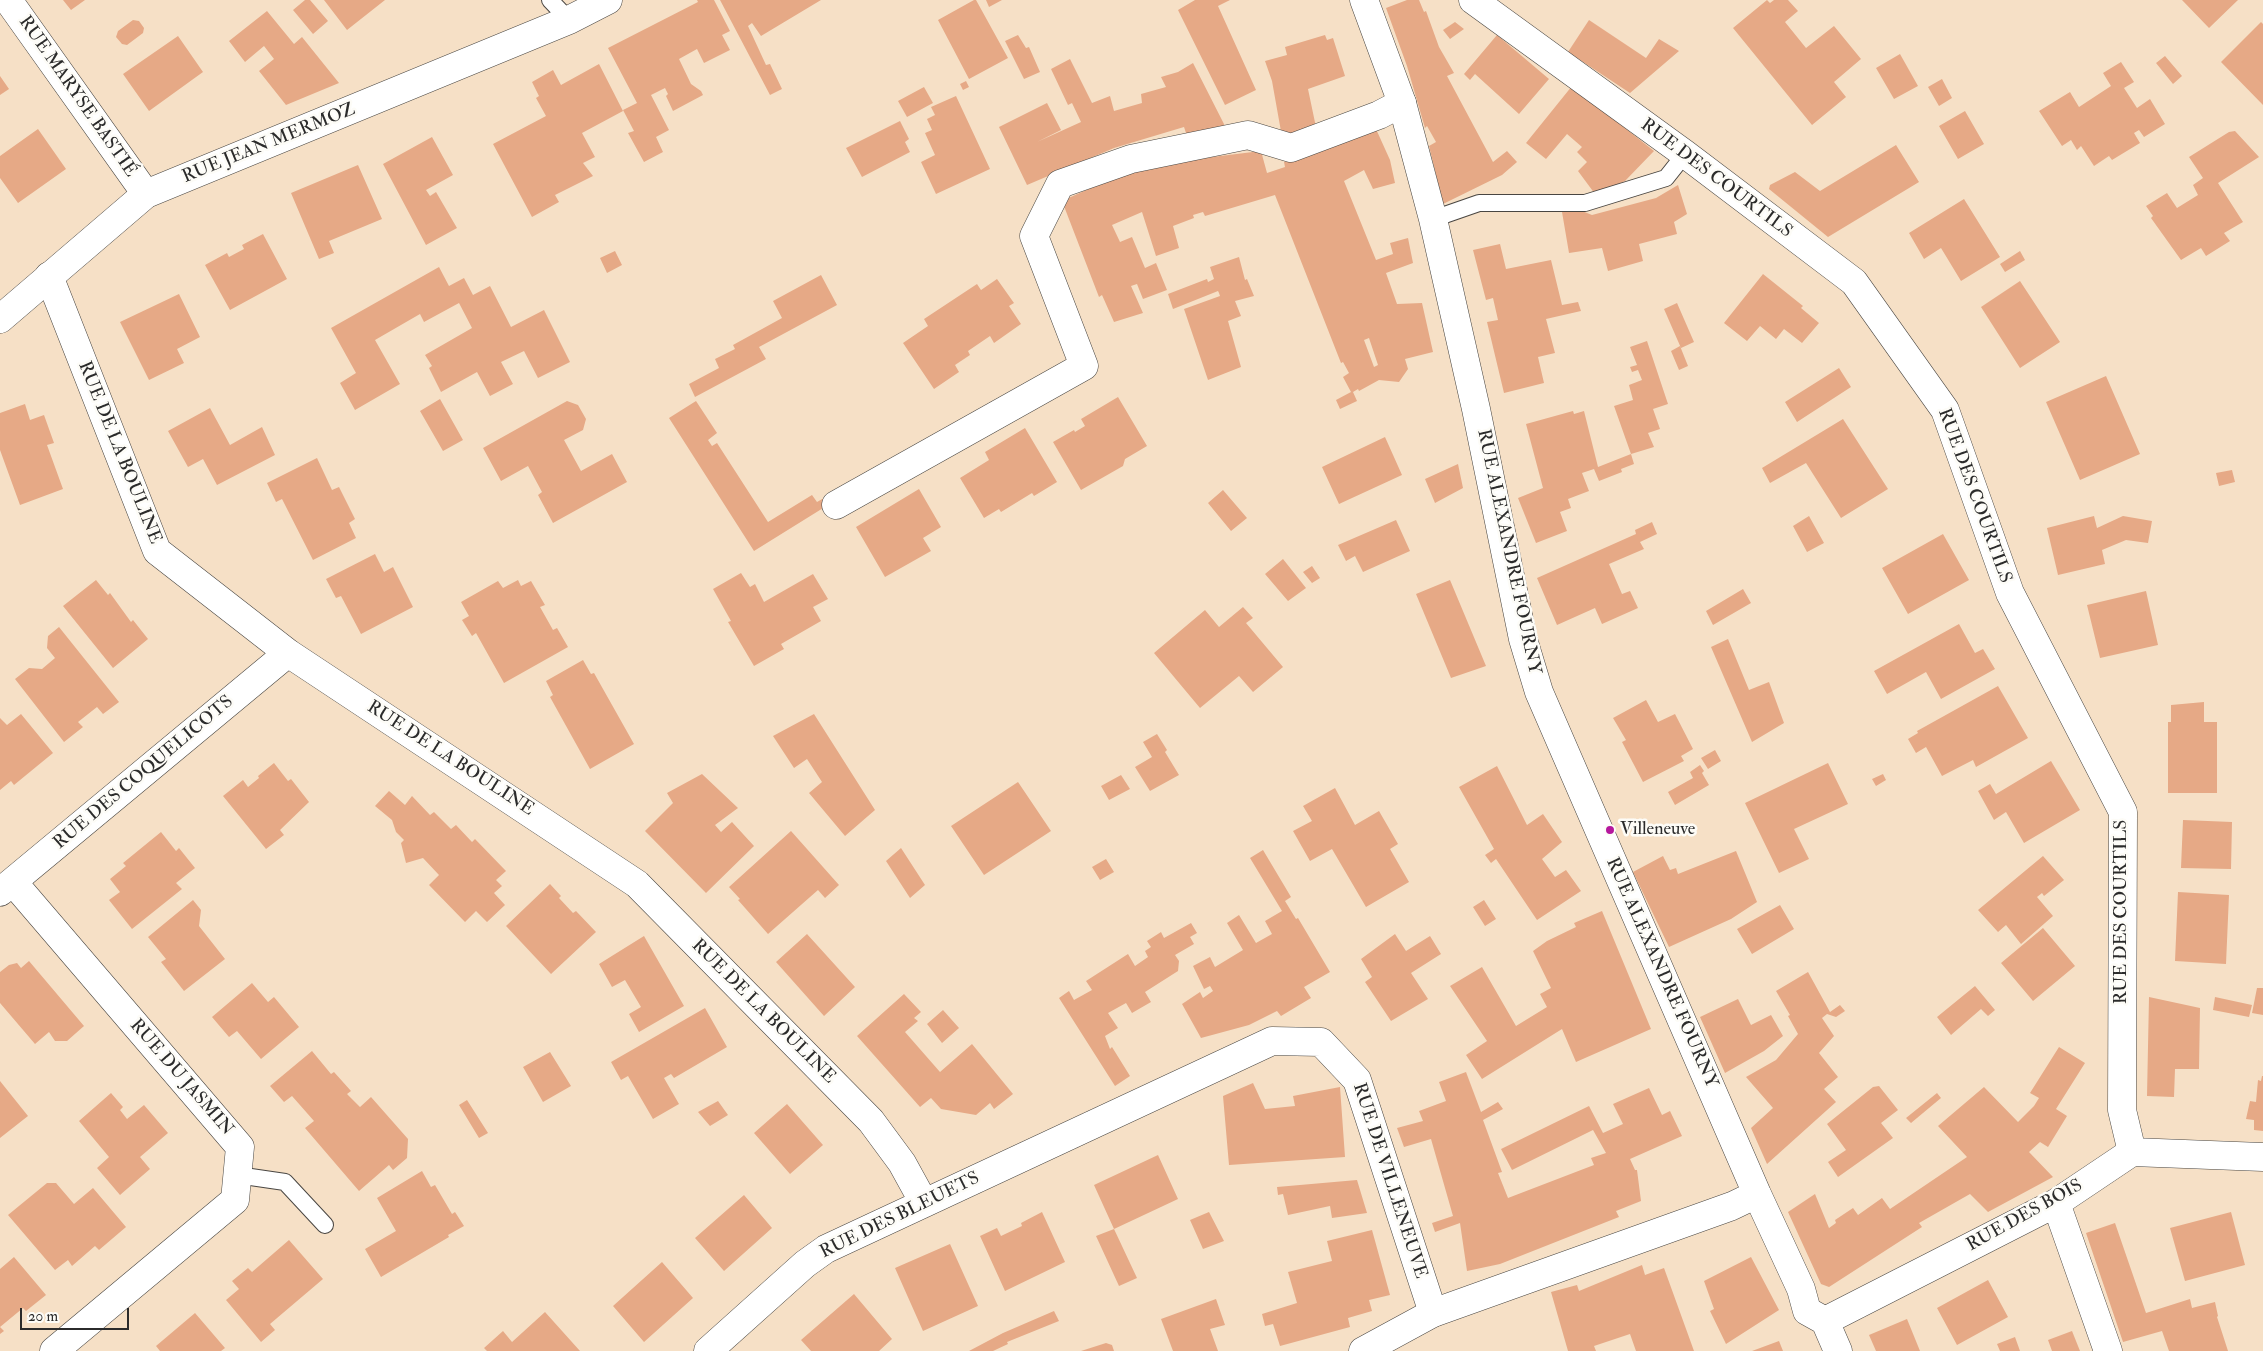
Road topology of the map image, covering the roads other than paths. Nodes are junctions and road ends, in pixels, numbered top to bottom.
1 (8, 0) edge
2 (550, 0) edge
3 (608, 0) edge
4 (1364, 0) edge
5 (1473, 0) edge
6 (569, 20) junction
7 (1402, 102) junction
8 (1685, 154) junction
9 (146, 194) junction
10 (1433, 219) junction
11 (49, 276) junction
12 (0, 319) edge
13 (836, 505) dead end
14 (288, 653) junction
15 (6, 887) edge
16 (1088, 1127) joint
17 (2132, 1152) junction
18 (2263, 1157) edge
19 (237, 1175) junction
20 (1757, 1194) junction
21 (924, 1203) junction
22 (2056, 1203) junction
23 (325, 1225) dead end
24 (1433, 1313) junction
25 (1825, 1321) junction
26 (54, 1351) edge
27 (708, 1351) edge
28 (1364, 1351) edge
29 (1838, 1351) edge
30 (2108, 1351) edge

1 - 9 street, RUE MARYSE BASTIÉ
2 - 6 lane
3 - 6 street, RUE JEAN MERMOZ
4 - 7 street, RUE ALEXANDRE FOURNY
5 - 8 street, RUE DES COURTILS
6 - 9 street, RUE JEAN MERMOZ
7 - 10 street, RUE ALEXANDRE FOURNY
7 - 13 street
8 - 10 lane
8 - 17 street, RUE DES COURTILS
9 - 11 street, RUE JEAN MERMOZ
10 - 20 street, RUE ALEXANDRE FOURNY
11 - 12 street, RUE JEAN MERMOZ
11 - 14 street, RUE DE LA BOULINE
14 - 15 street, RUE DES COQUELICOTS
14 - 21 street, RUE DE LA BOULINE
15 - 19 street, RUE DU JASMIN
16 - 21 street, RUE DES BLEUETS
16 - 24 street, RUE DE VILLENEUVE
17 - 18 street
17 - 22 street, RUE DES BOIS
19 - 23 lane
19 - 26 street, RUE DU JASMIN
20 - 24 street
20 - 25 street, RUE ALEXANDRE FOURNY
21 - 27 street, RUE DES BLEUETS
22 - 25 street, RUE DES BOIS
22 - 30 street
24 - 28 street
25 - 29 street, RUE ALEXANDRE FOURNY

